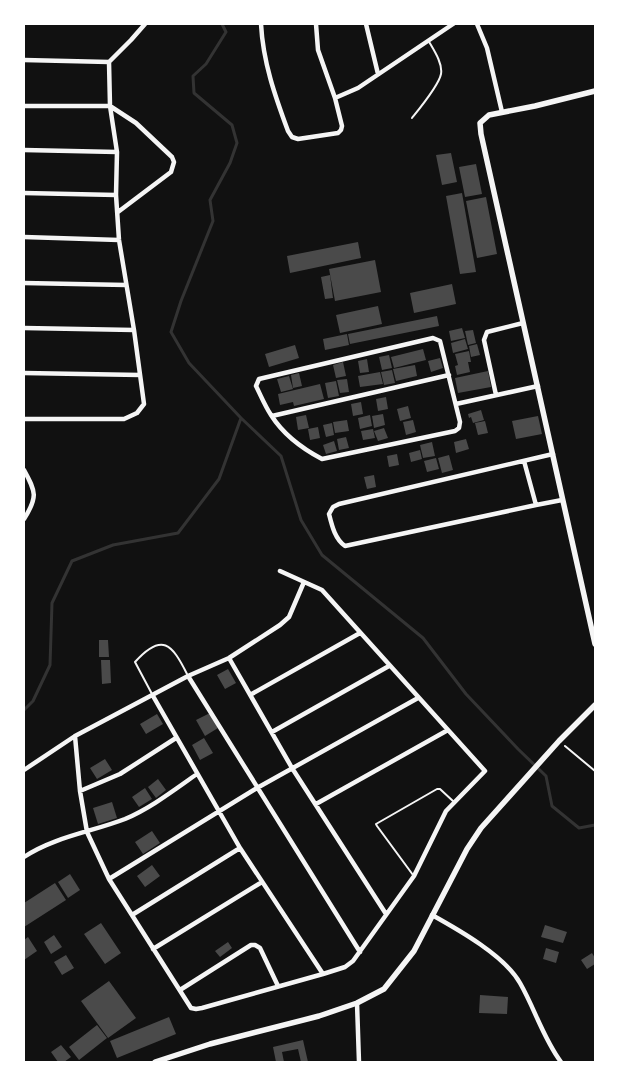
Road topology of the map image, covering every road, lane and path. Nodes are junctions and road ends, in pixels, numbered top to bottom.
1 (145, 24) edge
2 (261, 24) edge
3 (316, 24) edge
4 (366, 24) edge
5 (453, 24) edge
6 (477, 24) edge
7 (428, 40) junction
8 (24, 60) edge
9 (108, 62) junction
10 (378, 74) junction
11 (595, 91) edge
12 (335, 98) junction
13 (24, 106) edge
14 (110, 106) junction
15 (502, 112) junction
16 (412, 118) dead end
17 (24, 150) edge
18 (117, 152) junction
19 (24, 194) edge
20 (116, 195) junction
21 (118, 212) junction
22 (24, 237) edge
23 (119, 240) junction
24 (24, 283) edge
25 (126, 285) junction
26 (523, 323) junction
27 (24, 328) edge
28 (134, 330) junction
29 (24, 374) edge
30 (140, 375) junction
31 (449, 375) junction
32 (538, 386) junction
33 (496, 395) junction
34 (456, 404) junction
35 (272, 416) junction
36 (24, 419) edge
37 (552, 454) junction
38 (524, 461) junction
39 (24, 470) edge
40 (562, 500) junction
41 (536, 505) junction
42 (24, 519) edge
43 (280, 571) dead end
44 (304, 582) junction
45 (360, 632) junction
46 (595, 644) edge
47 (229, 658) junction
48 (389, 666) junction
49 (188, 676) junction
50 (250, 695) junction
51 (153, 696) junction
52 (418, 698) junction
53 (595, 705) edge
54 (448, 730) junction
55 (272, 732) junction
56 (75, 736) junction
57 (176, 738) junction
58 (559, 741) junction
59 (292, 768) junction
60 (24, 770) edge
61 (595, 771) edge
62 (197, 774) junction
63 (258, 788) junction
64 (80, 791) junction
65 (454, 802) junction
66 (316, 804) junction
67 (219, 811) junction
68 (88, 832) junction
69 (240, 848) junction
70 (24, 858) edge
71 (414, 876) junction
72 (109, 879) junction
73 (262, 882) junction
74 (386, 914) junction
75 (132, 915) junction
76 (432, 915) junction
77 (152, 949) junction
78 (360, 952) junction
79 (323, 974) junction
80 (278, 986) junction
81 (180, 990) junction
82 (358, 1003) junction
83 (155, 1062) edge
84 (360, 1062) edge
85 (561, 1062) edge

1 - 9 street
2 - 12 street
3 - 12 street
4 - 10 street
5 - 7 street
6 - 15 street
7 - 10 street
7 - 16 lane
8 - 9 street
9 - 14 street
10 - 12 street
11 - 15 street
13 - 14 street
14 - 18 street
14 - 21 street
15 - 26 street
17 - 18 street
18 - 20 street
19 - 20 street
20 - 21 street
21 - 23 street
22 - 23 street
23 - 25 street
24 - 25 street
25 - 28 street
26 - 32 street
26 - 33 street
27 - 28 street
28 - 30 street
29 - 30 street
30 - 36 street
31 - 34 street
31 - 35 street
31 - 35 street
32 - 33 street
32 - 37 street
33 - 34 street
34 - 35 street
37 - 38 street
37 - 40 street
38 - 41 street
38 - 41 street
39 - 42 street
40 - 41 street
40 - 46 street
43 - 44 street
44 - 45 street
44 - 47 street
45 - 48 street
45 - 50 street
47 - 49 street
47 - 50 street
48 - 52 street
48 - 55 street
49 - 51 street
49 - 51 lane
49 - 63 street
50 - 55 street
51 - 56 street
51 - 57 street
52 - 54 street
52 - 59 street
53 - 58 street
54 - 65 street
54 - 66 street
55 - 59 street
56 - 60 street
56 - 64 street
57 - 62 street
57 - 64 street
58 - 61 path
58 - 76 street
59 - 63 street
59 - 66 street
62 - 67 street
62 - 68 street
63 - 67 street
63 - 78 street
64 - 68 street
65 - 71 street
65 - 71 lane
66 - 74 street
67 - 69 street
67 - 72 street
68 - 70 street
68 - 72 street
69 - 73 street
69 - 75 street
71 - 74 street
72 - 75 street
73 - 77 street
73 - 79 street
74 - 78 street
75 - 77 street
76 - 82 street
76 - 85 street
77 - 81 street
78 - 79 street
79 - 80 street
80 - 81 street
80 - 81 street
82 - 83 street
82 - 84 street

